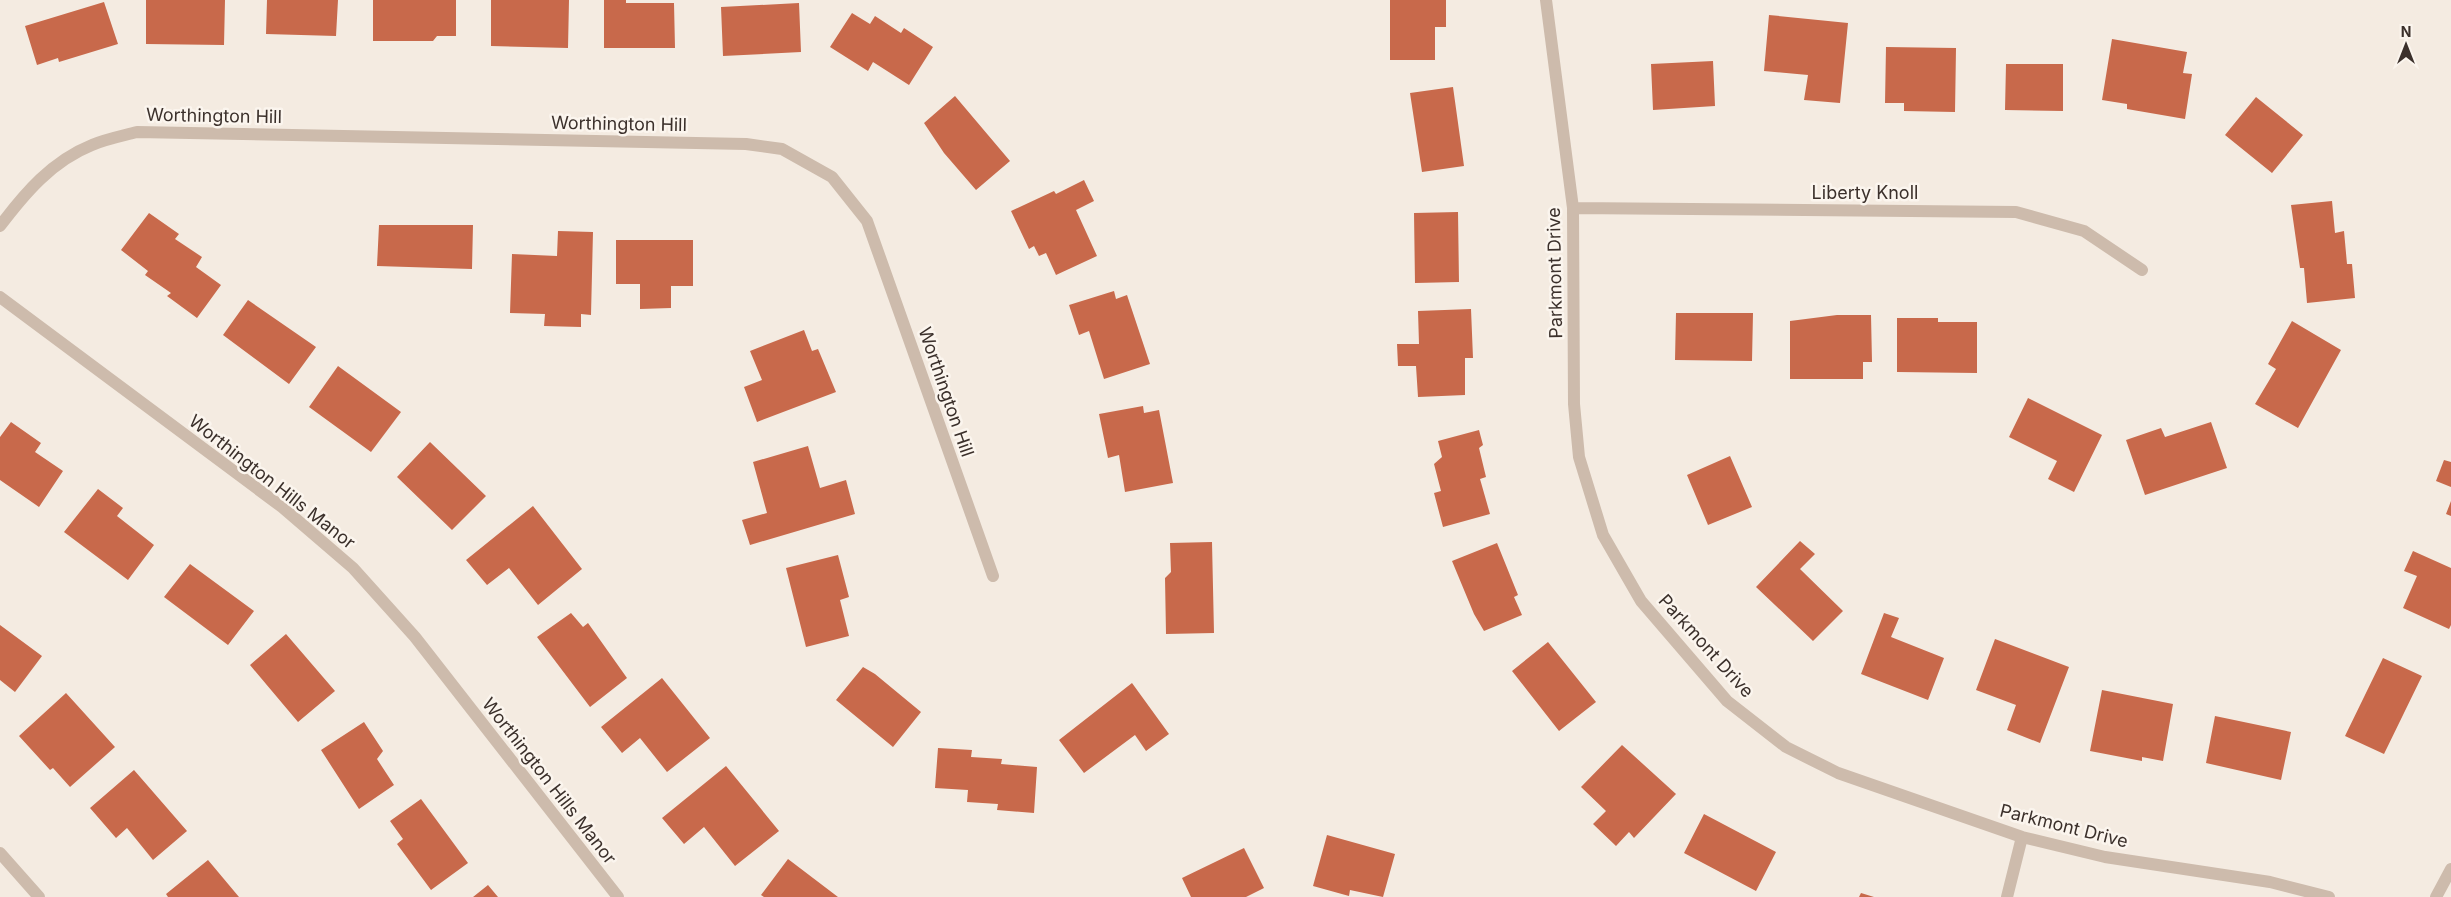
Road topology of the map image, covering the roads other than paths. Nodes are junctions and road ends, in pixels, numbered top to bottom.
1 (1546, 0) edge
2 (1573, 208) junction
3 (0, 226) edge
4 (2142, 270) dead end
5 (0, 297) edge
6 (993, 576) dead end
7 (2022, 837) junction
8 (0, 853) edge
9 (2451, 869) edge
10 (39, 897) edge
11 (618, 897) edge
12 (2007, 897) edge
13 (2329, 897) edge
14 (2436, 897) edge

1 - 2 street, Parkmont Drive
2 - 4 street, Liberty Knoll
2 - 7 street, Parkmont Drive
3 - 6 street, Worthington Hill
5 - 11 street, Worthington Hills Manor
7 - 12 street
7 - 13 street, Parkmont Drive
8 - 10 street
9 - 14 street

